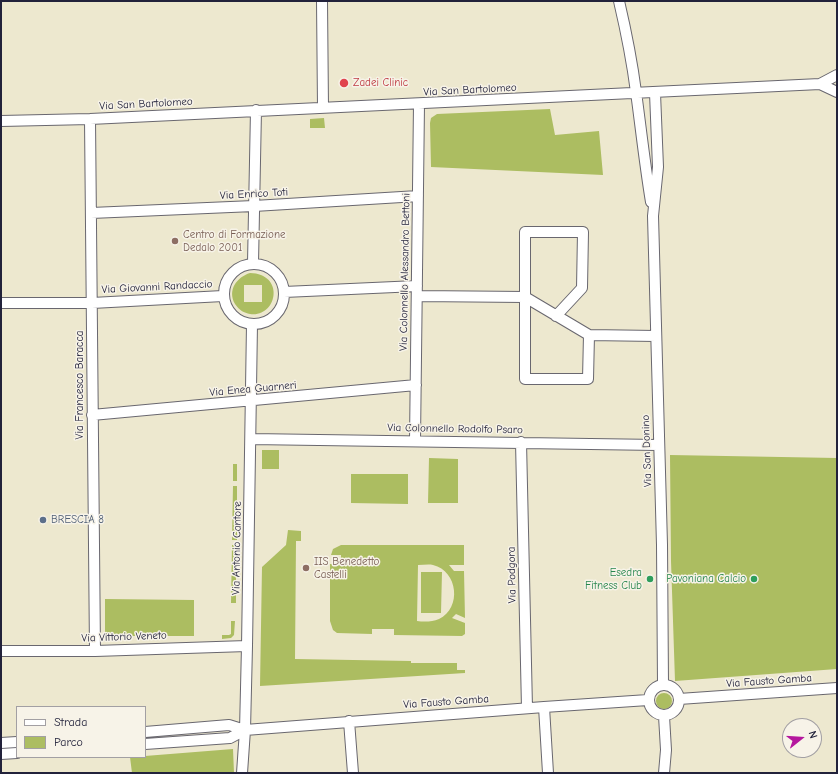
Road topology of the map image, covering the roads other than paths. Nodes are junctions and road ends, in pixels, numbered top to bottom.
1 (322, 1) edge
2 (619, 1) edge
3 (837, 75) edge
4 (820, 84) junction
5 (837, 92) edge
6 (655, 93) junction
7 (636, 94) junction
8 (419, 104) junction
9 (323, 108) junction
10 (256, 110) junction
11 (90, 119) junction
12 (1, 121) edge
13 (418, 196) junction
14 (254, 206) junction
15 (91, 213) junction
16 (653, 216) junction
17 (253, 263) junction
18 (417, 291) junction
19 (284, 292) junction
20 (223, 296) junction
21 (525, 297) junction
22 (1, 303) edge
23 (92, 303) junction
24 (556, 316) junction
25 (252, 324) junction
26 (589, 335) junction
27 (656, 336) junction
28 (416, 386) junction
29 (251, 401) junction
30 (92, 415) junction
31 (251, 439) junction
32 (415, 441) junction
33 (521, 442) junction
34 (658, 445) junction
35 (247, 646) junction
36 (1, 651) edge
37 (95, 651) junction
38 (663, 685) junction
39 (837, 688) edge
40 (679, 699) junction
41 (648, 700) junction
42 (544, 707) junction
43 (527, 708) junction
44 (664, 716) junction
45 (349, 721) junction
46 (245, 730) junction
47 (146, 732) edge
48 (16, 742) edge
49 (1, 743) edge
50 (146, 744) edge
51 (16, 753) edge
52 (1, 754) edge
53 (242, 773) edge
54 (353, 773) edge
55 (548, 773) edge
56 (664, 773) edge

1 - 9 street
2 - 7 street, Via San Donino
3 - 4 street, Via San Bartolomeo
4 - 5 street, Via San Bartolomeo
4 - 6 street, Via San Bartolomeo
6 - 7 street, Via San Bartolomeo
6 - 16 street, Via San Donino
7 - 8 street, Via San Bartolomeo
7 - 16 street, Via San Donino
8 - 9 street, Via San Bartolomeo
8 - 13 street, Via Colonnello Alessandro Bettoni
9 - 10 street, Via San Bartolomeo
10 - 11 street, Via San Bartolomeo
10 - 14 street
11 - 12 street, Via San Bartolomeo
11 - 15 street, Via Francesco Baracca
13 - 14 street, Via Enrico Toti
13 - 18 street, Via Colonnello Alessandro Bettoni
14 - 15 street, Via Enrico Toti
14 - 17 street
15 - 23 street, Via Francesco Baracca
16 - 27 street, Via San Donino
17 - 19 street
17 - 20 street
18 - 19 street
18 - 21 street
18 - 28 street, Via Colonnello Alessandro Bettoni
19 - 25 street
20 - 23 street, Via Giovanni Randaccio
20 - 25 street
21 - 24 street
21 - 24 street
21 - 26 street
22 - 23 street, Via Giovanni Randaccio
23 - 30 street, Via Francesco Baracca
24 - 26 street
25 - 29 street, Via Antonio Cantore
26 - 27 street
27 - 34 street, Via San Donino
28 - 29 street, Via Enea Guarneri
28 - 32 street, Via Colonnello Alessandro Bettoni
29 - 30 street, Via Enea Guarneri
29 - 31 street, Via Antonio Cantore
30 - 37 street, Via Francesco Baracca
31 - 32 street, Via Colonnello Rodolfo Psaro
31 - 35 street, Via Antonio Cantore
32 - 33 street, Via Colonnello Rodolfo Psaro
33 - 34 street, Via Colonnello Rodolfo Psaro
33 - 43 street, Via Podgora
34 - 38 street, Via San Donino
35 - 37 street, Via Vittorio Veneto
35 - 46 street, Via Antonio Cantore
36 - 37 street, Via Vittorio Veneto
38 - 40 street
38 - 41 street
39 - 40 street, Via Fausto Gamba
40 - 44 street
41 - 42 street, Via Fausto Gamba
41 - 44 street
42 - 43 street, Via Fausto Gamba
42 - 55 street
43 - 45 street, Via Fausto Gamba
44 - 56 street
45 - 46 street, Via Fausto Gamba
45 - 54 street
46 - 47 street
46 - 50 street
46 - 53 street, Via Antonio Cantore
48 - 49 street
51 - 52 street

